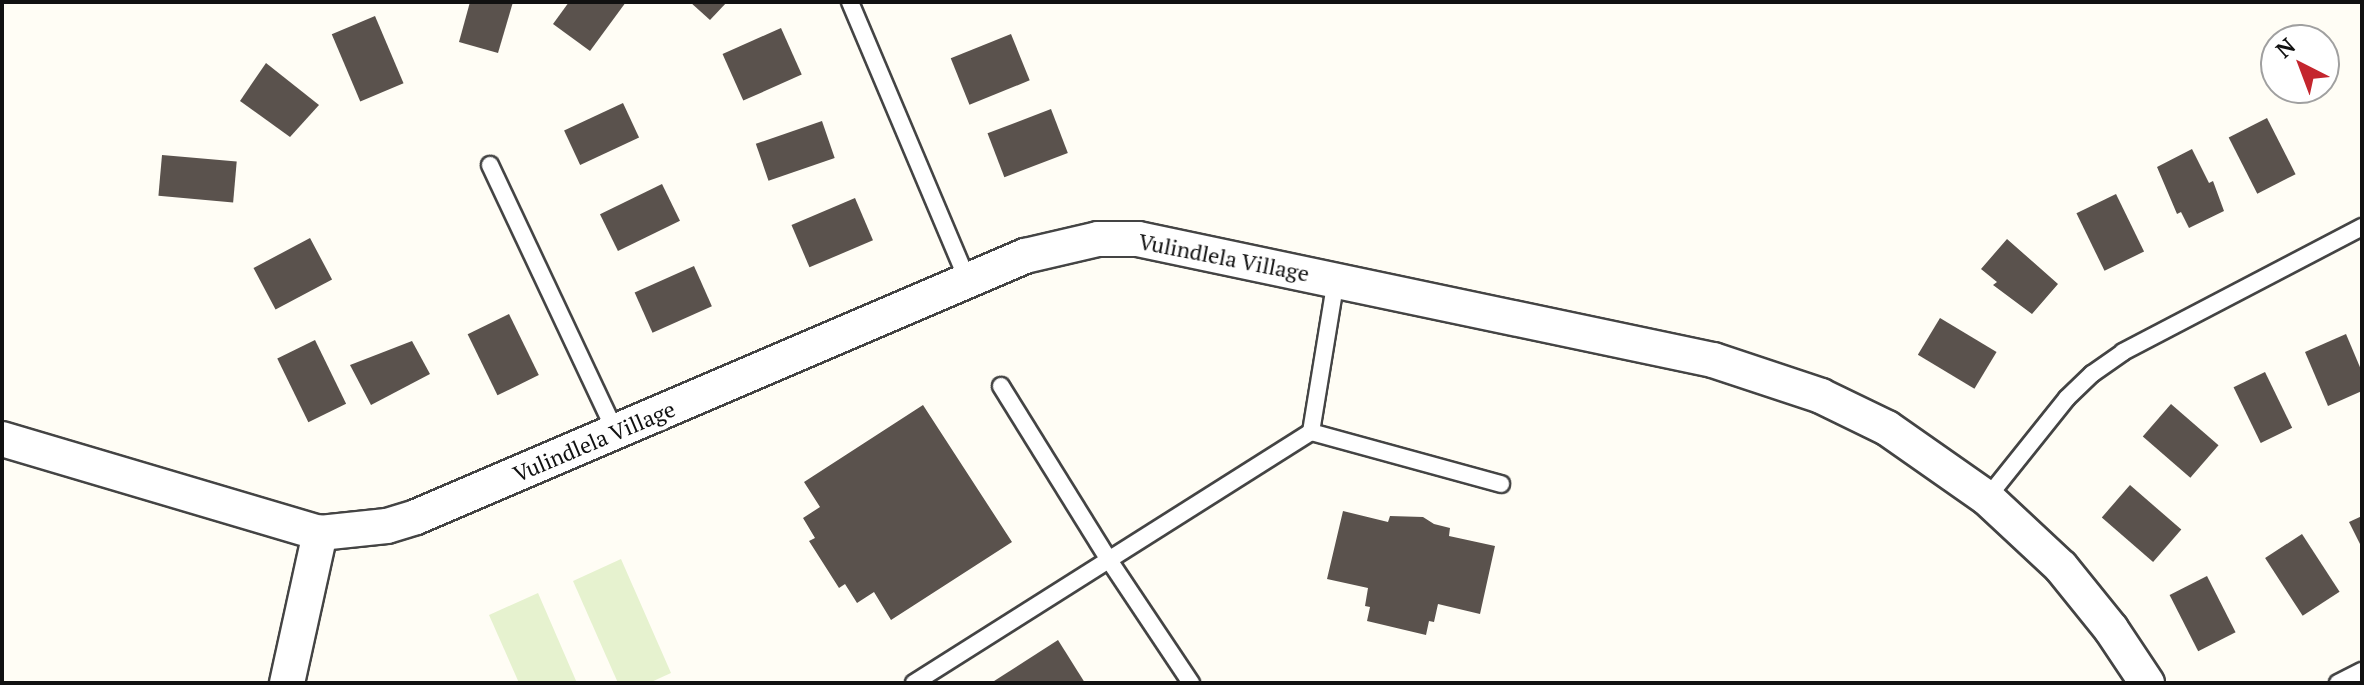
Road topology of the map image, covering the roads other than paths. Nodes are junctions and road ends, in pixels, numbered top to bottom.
1 (850, 2) edge
2 (490, 165) dead end
3 (2362, 227) edge
4 (1336, 279) junction
5 (968, 281) junction
6 (1001, 386) dead end
7 (615, 431) junction
8 (1311, 432) junction
9 (2, 439) edge
10 (1501, 484) dead end
11 (1987, 498) junction
12 (320, 533) junction
13 (1109, 560) junction
14 (2362, 671) edge
15 (287, 683) edge
16 (914, 683) edge
17 (1191, 683) edge
18 (2147, 683) edge
19 (2338, 683) edge

1 - 5 lane
2 - 7 lane
3 - 11 lane
4 - 5 street, Vulindlela Village
4 - 8 lane
4 - 11 street, Vulindlela Village
5 - 7 street, Vulindlela Village
6 - 13 lane
7 - 12 street, Vulindlela Village
8 - 10 lane
8 - 13 lane
9 - 12 street, Vulindlela Village
11 - 18 street, Vulindlela Village
12 - 15 street
13 - 16 lane
13 - 17 lane
14 - 19 lane

